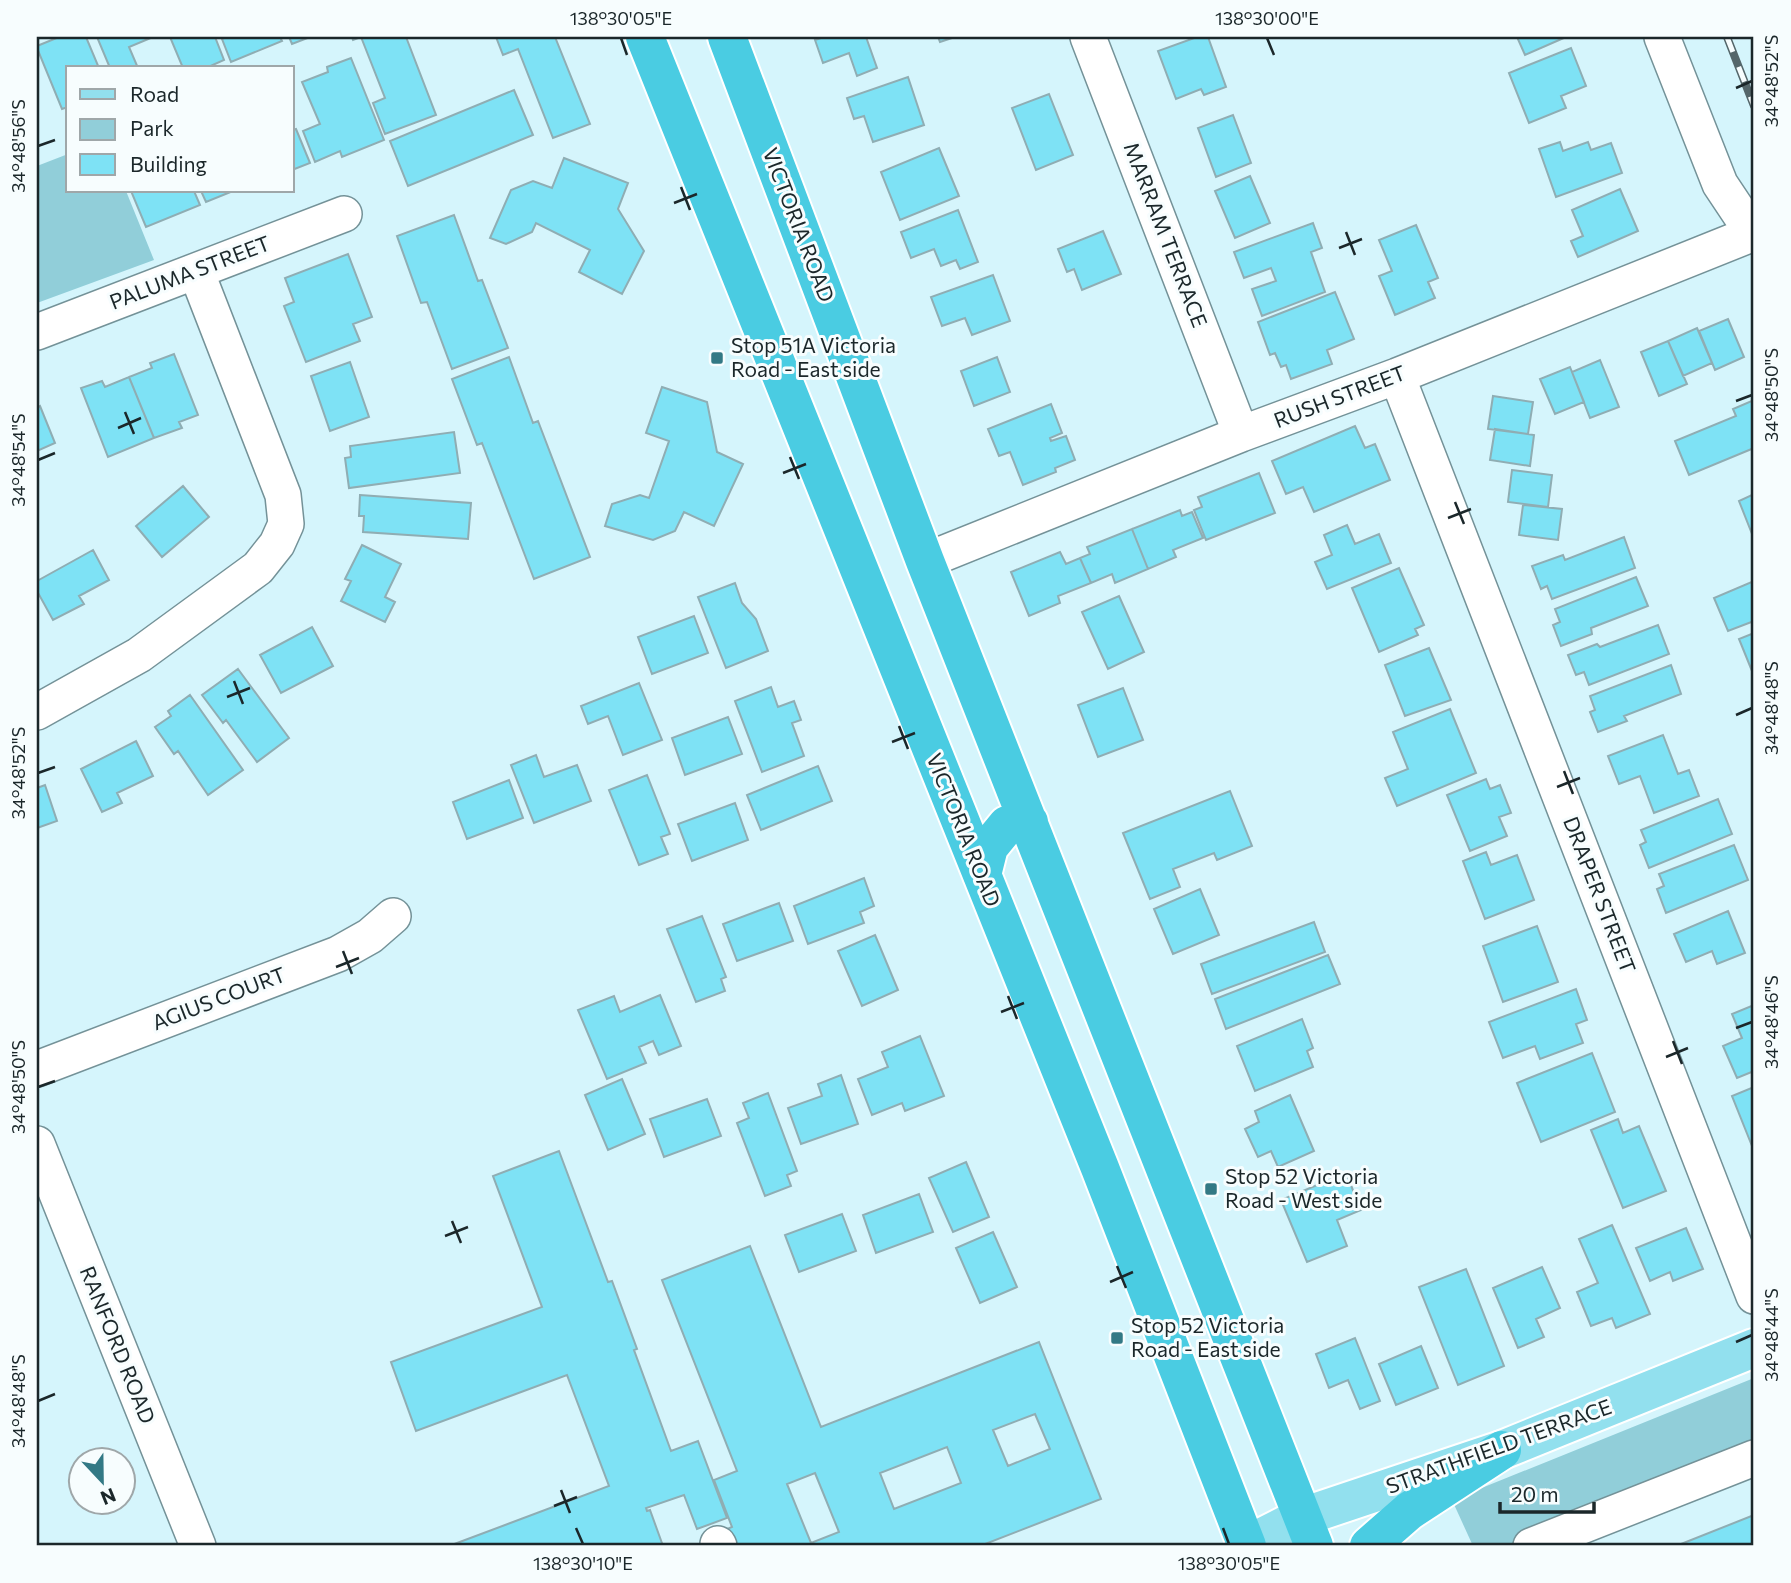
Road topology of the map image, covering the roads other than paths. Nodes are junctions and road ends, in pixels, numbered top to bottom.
1 (645, 37) edge
2 (727, 37) edge
3 (1088, 37) edge
4 (1662, 37) edge
5 (344, 214) dead end
6 (1754, 234) edge
7 (196, 271) junction
8 (37, 332) edge
9 (1397, 376) junction
10 (1241, 434) junction
11 (925, 561) junction
12 (37, 712) edge
13 (1029, 822) junction
14 (982, 875) junction
15 (393, 916) dead end
16 (37, 1069) edge
17 (37, 1144) edge
18 (1754, 1296) edge
19 (1754, 1348) edge
20 (1502, 1450) junction
21 (1754, 1458) edge
22 (1308, 1532) edge
23 (198, 1546) edge
24 (1246, 1546) edge
25 (1368, 1546) edge
26 (1531, 1546) edge

1 - 14 highway, VICTORIA ROAD
2 - 11 highway, VICTORIA ROAD
3 - 10 street, MARRAM TERRACE
4 - 6 street
5 - 7 street, PALUMA STREET
6 - 9 street, RUSH STREET
7 - 8 street, PALUMA STREET
7 - 12 street
9 - 10 street, RUSH STREET
9 - 18 street, DRAPER STREET
10 - 11 street, RUSH STREET
11 - 13 highway, VICTORIA ROAD
13 - 14 highway
13 - 22 highway, VICTORIA ROAD
14 - 24 highway, VICTORIA ROAD
15 - 16 street, AGIUS COURT
17 - 23 street, RANFORD ROAD
19 - 20 main road, STRATHFIELD TERRACE
20 - 22 main road, STRATHFIELD TERRACE
20 - 25 highway
21 - 26 street
22 - 24 main road, STRATHFIELD TERRACE

